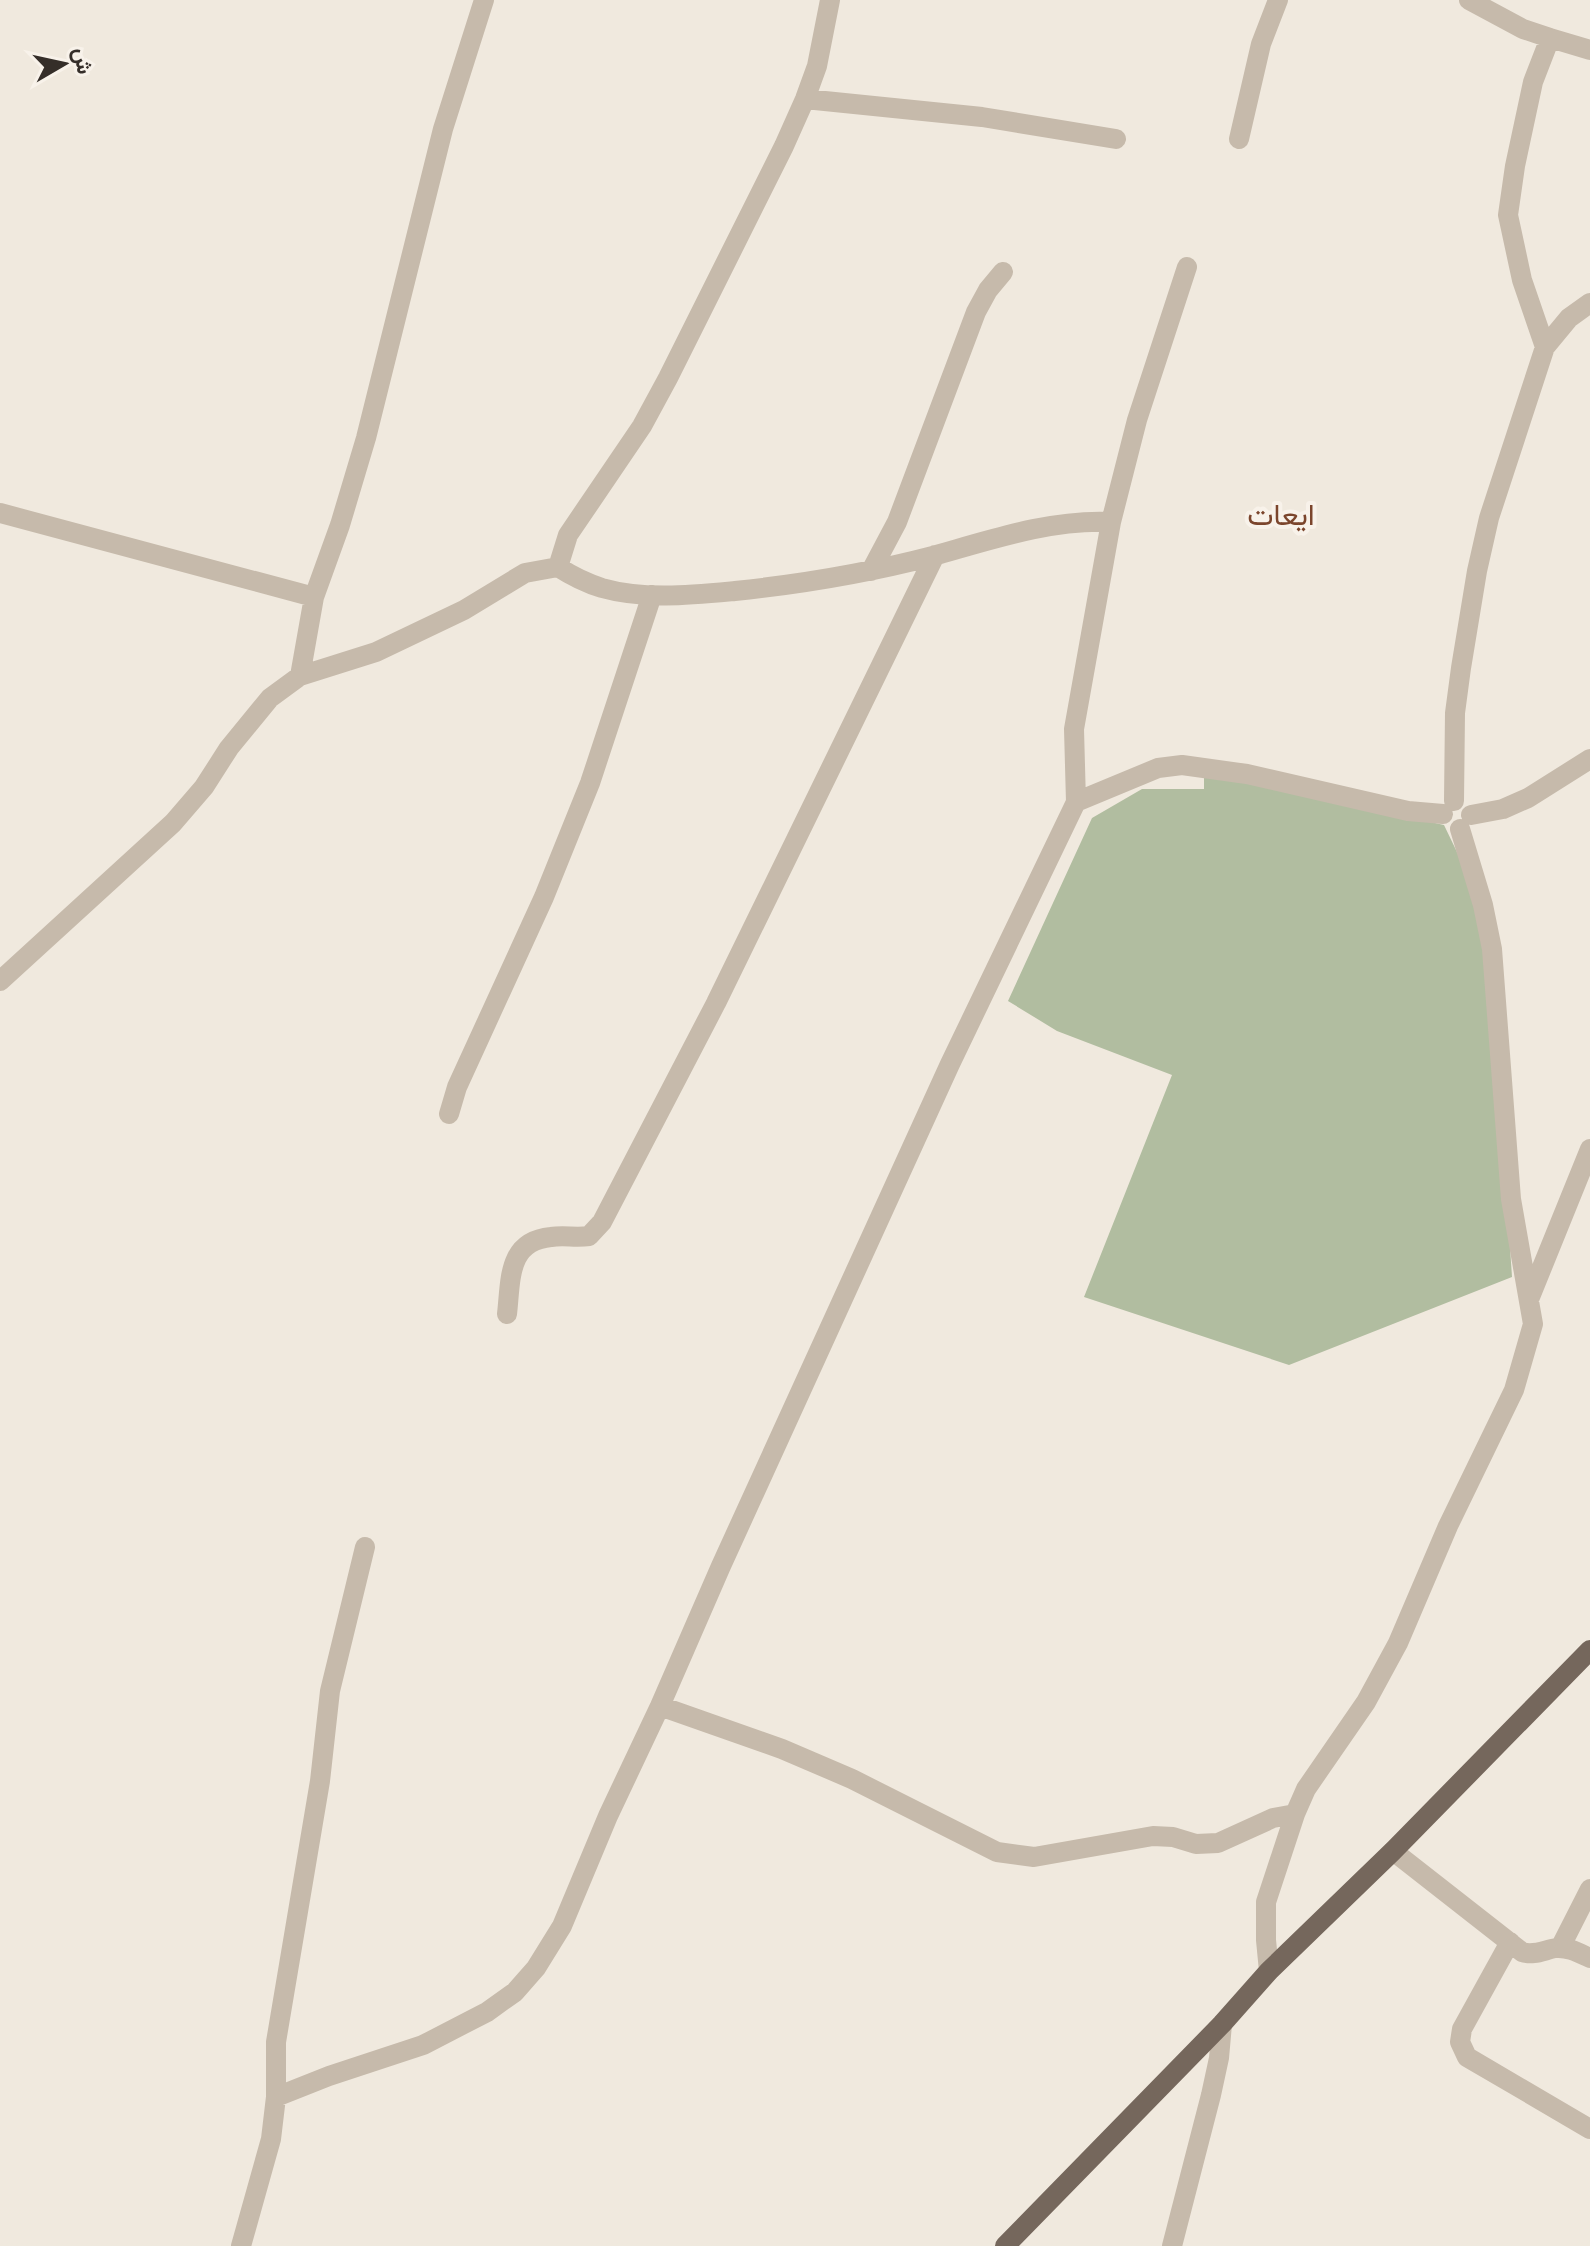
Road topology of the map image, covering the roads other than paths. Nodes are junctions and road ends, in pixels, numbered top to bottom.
1 (484, 0) edge
2 (830, 0) edge
3 (1278, 0) edge
4 (1469, 0) edge
5 (1550, 38) junction
6 (1590, 50) edge
7 (805, 99) junction
8 (1116, 139) dead end
9 (1239, 139) dead end
10 (1187, 267) dead end
11 (1003, 272) dead end
12 (1590, 303) edge
13 (1545, 347) junction
14 (0, 513) edge
15 (1111, 522) junction
16 (935, 555) junction
17 (558, 567) junction
18 (871, 571) junction
19 (652, 595) junction
20 (314, 597) junction
21 (300, 676) junction
22 (1590, 759) edge
23 (1076, 802) junction
24 (1449, 808) junction
25 (1465, 822) junction
26 (0, 981) edge
27 (449, 1114) dead end
28 (1590, 1149) edge
29 (1530, 1297) junction
30 (507, 1314) dead end
31 (365, 1547) dead end
32 (1590, 1650) edge
33 (660, 1706) junction
34 (1295, 1814) junction
35 (1393, 1851) junction
36 (1590, 1889) edge
37 (1510, 1942) junction
38 (1560, 1948) junction
39 (1590, 1958) edge
40 (1269, 1971) junction
41 (1222, 2024) junction
42 (276, 2097) junction
43 (1590, 2129) edge
44 (241, 2246) edge
45 (1005, 2246) edge
46 (1172, 2246) edge

1 - 20 street
2 - 7 street
3 - 9 street
4 - 5 street
5 - 6 street
5 - 13 street
7 - 8 street
7 - 17 street
10 - 15 street
11 - 18 street
12 - 13 street
13 - 24 street
14 - 20 street
15 - 16 street
15 - 23 street
16 - 18 street
16 - 30 street
17 - 19 street
17 - 21 street
18 - 19 street
19 - 27 street
20 - 21 street
21 - 26 street
22 - 25 street
23 - 24 street
23 - 33 street
24 - 25 street
25 - 29 street
28 - 29 street
29 - 34 street
31 - 42 street
32 - 35 main road
33 - 34 street
33 - 42 street
34 - 40 street
35 - 37 street
35 - 40 main road
36 - 38 street
37 - 38 street
37 - 43 street
38 - 39 street
40 - 41 main road
41 - 45 main road
41 - 46 street
42 - 44 street

